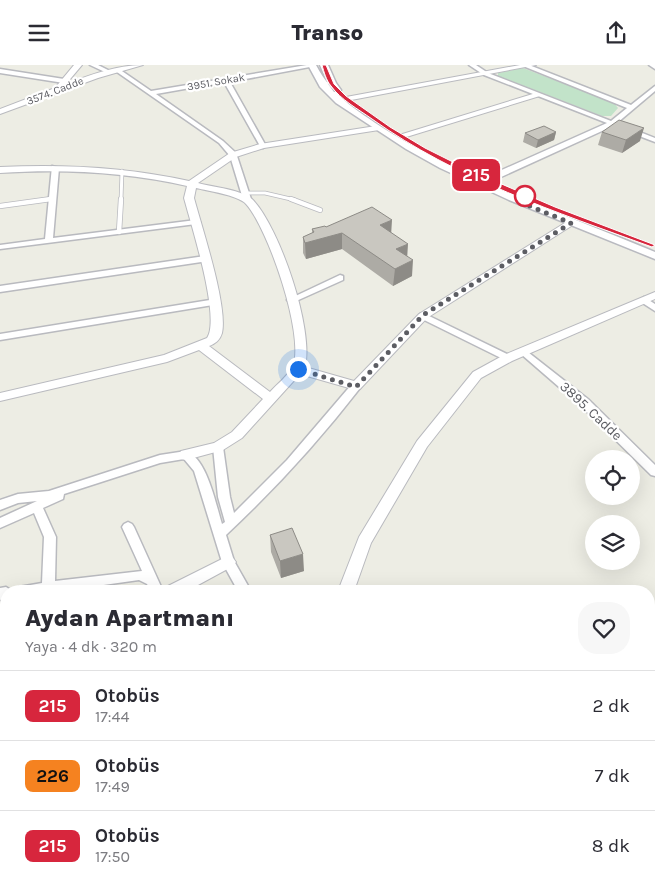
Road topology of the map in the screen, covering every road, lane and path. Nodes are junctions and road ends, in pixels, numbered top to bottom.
1 (78, 65) edge
2 (93, 65) edge
3 (139, 65) edge
4 (324, 65) edge
5 (472, 65) edge
6 (652, 65) edge
7 (312, 66) edge
8 (529, 66) edge
9 (655, 67) edge
10 (0, 71) edge
11 (113, 71) junction
12 (486, 74) junction
13 (226, 80) junction
14 (64, 81) junction
15 (655, 88) edge
16 (57, 90) junction
17 (150, 93) junction
18 (539, 95) junction
19 (346, 99) junction
20 (631, 107) junction
21 (0, 112) edge
22 (611, 124) junction
23 (376, 128) junction
24 (400, 136) junction
25 (655, 140) edge
26 (263, 145) junction
27 (233, 155) junction
28 (55, 168) junction
29 (0, 170) edge
30 (122, 171) junction
31 (487, 180) junction
32 (192, 183) junction
33 (246, 196) junction
34 (52, 199) junction
35 (0, 206) edge
36 (320, 210) dead end
37 (196, 222) junction
38 (571, 223) junction
39 (119, 232) junction
40 (49, 241) junction
41 (655, 245) edge
42 (0, 247) edge
43 (655, 256) edge
44 (205, 259) junction
45 (340, 278) dead end
46 (0, 289) edge
47 (649, 297) edge
48 (291, 300) junction
49 (216, 302) junction
50 (655, 308) edge
51 (423, 315) junction
52 (0, 337) edge
53 (201, 346) junction
54 (524, 352) junction
55 (508, 358) junction
56 (298, 369) junction
57 (356, 387) junction
58 (0, 397) edge
59 (270, 399) junction
60 (218, 447) junction
61 (186, 455) junction
62 (655, 472) edge
63 (74, 486) junction
64 (0, 505) edge
65 (37, 507) junction
66 (0, 523) edge
67 (231, 524) junction
68 (128, 527) dead end
69 (219, 534) junction
70 (228, 562) junction
71 (48, 585) edge
72 (69, 585) edge
73 (153, 585) edge
74 (154, 585) edge
75 (184, 585) edge
76 (241, 585) edge
77 (348, 585) edge

1 - 14 street
2 - 11 street
3 - 11 street, 3574. Cadde
4 - 19 main road
5 - 12 street
6 - 9 street
7 - 13 street, 3951. Sokak
7 - 23 main road
8 - 12 street
8 - 20 street
10 - 14 street
11 - 16 street, 3574. Cadde
11 - 17 street
12 - 18 street
12 - 19 street
13 - 17 street, 3951. Sokak
13 - 26 street
14 - 16 street
15 - 20 street
16 - 21 street, 3574. Cadde
17 - 27 street
18 - 22 street
18 - 24 street
19 - 24 main road
20 - 22 street
22 - 25 street
22 - 31 street
23 - 26 street
23 - 38 main road
24 - 31 main road
26 - 27 street
27 - 32 street
27 - 33 street
28 - 29 street
28 - 30 street
28 - 34 street
30 - 32 street
30 - 39 lane
31 - 41 main road
32 - 33 street
32 - 37 street
33 - 36 lane
33 - 48 street
34 - 35 lane
34 - 40 street
37 - 39 street
37 - 44 street
38 - 43 main road
38 - 51 street
39 - 40 street
40 - 42 street
44 - 46 street
44 - 49 street
45 - 48 street
47 - 50 street
47 - 54 street
48 - 56 street
49 - 52 street
49 - 53 street
51 - 55 street
51 - 57 street
53 - 58 street
53 - 59 street
54 - 55 street
54 - 62 street, 3895. Cadde
55 - 77 street
56 - 57 street
56 - 59 street
57 - 67 street
59 - 60 street
60 - 61 street
60 - 67 street
61 - 63 street
61 - 69 street
63 - 64 street
63 - 65 street
65 - 66 street
65 - 71 street
67 - 69 street
68 - 74 street
69 - 70 street
70 - 75 street
70 - 76 street
72 - 73 street

